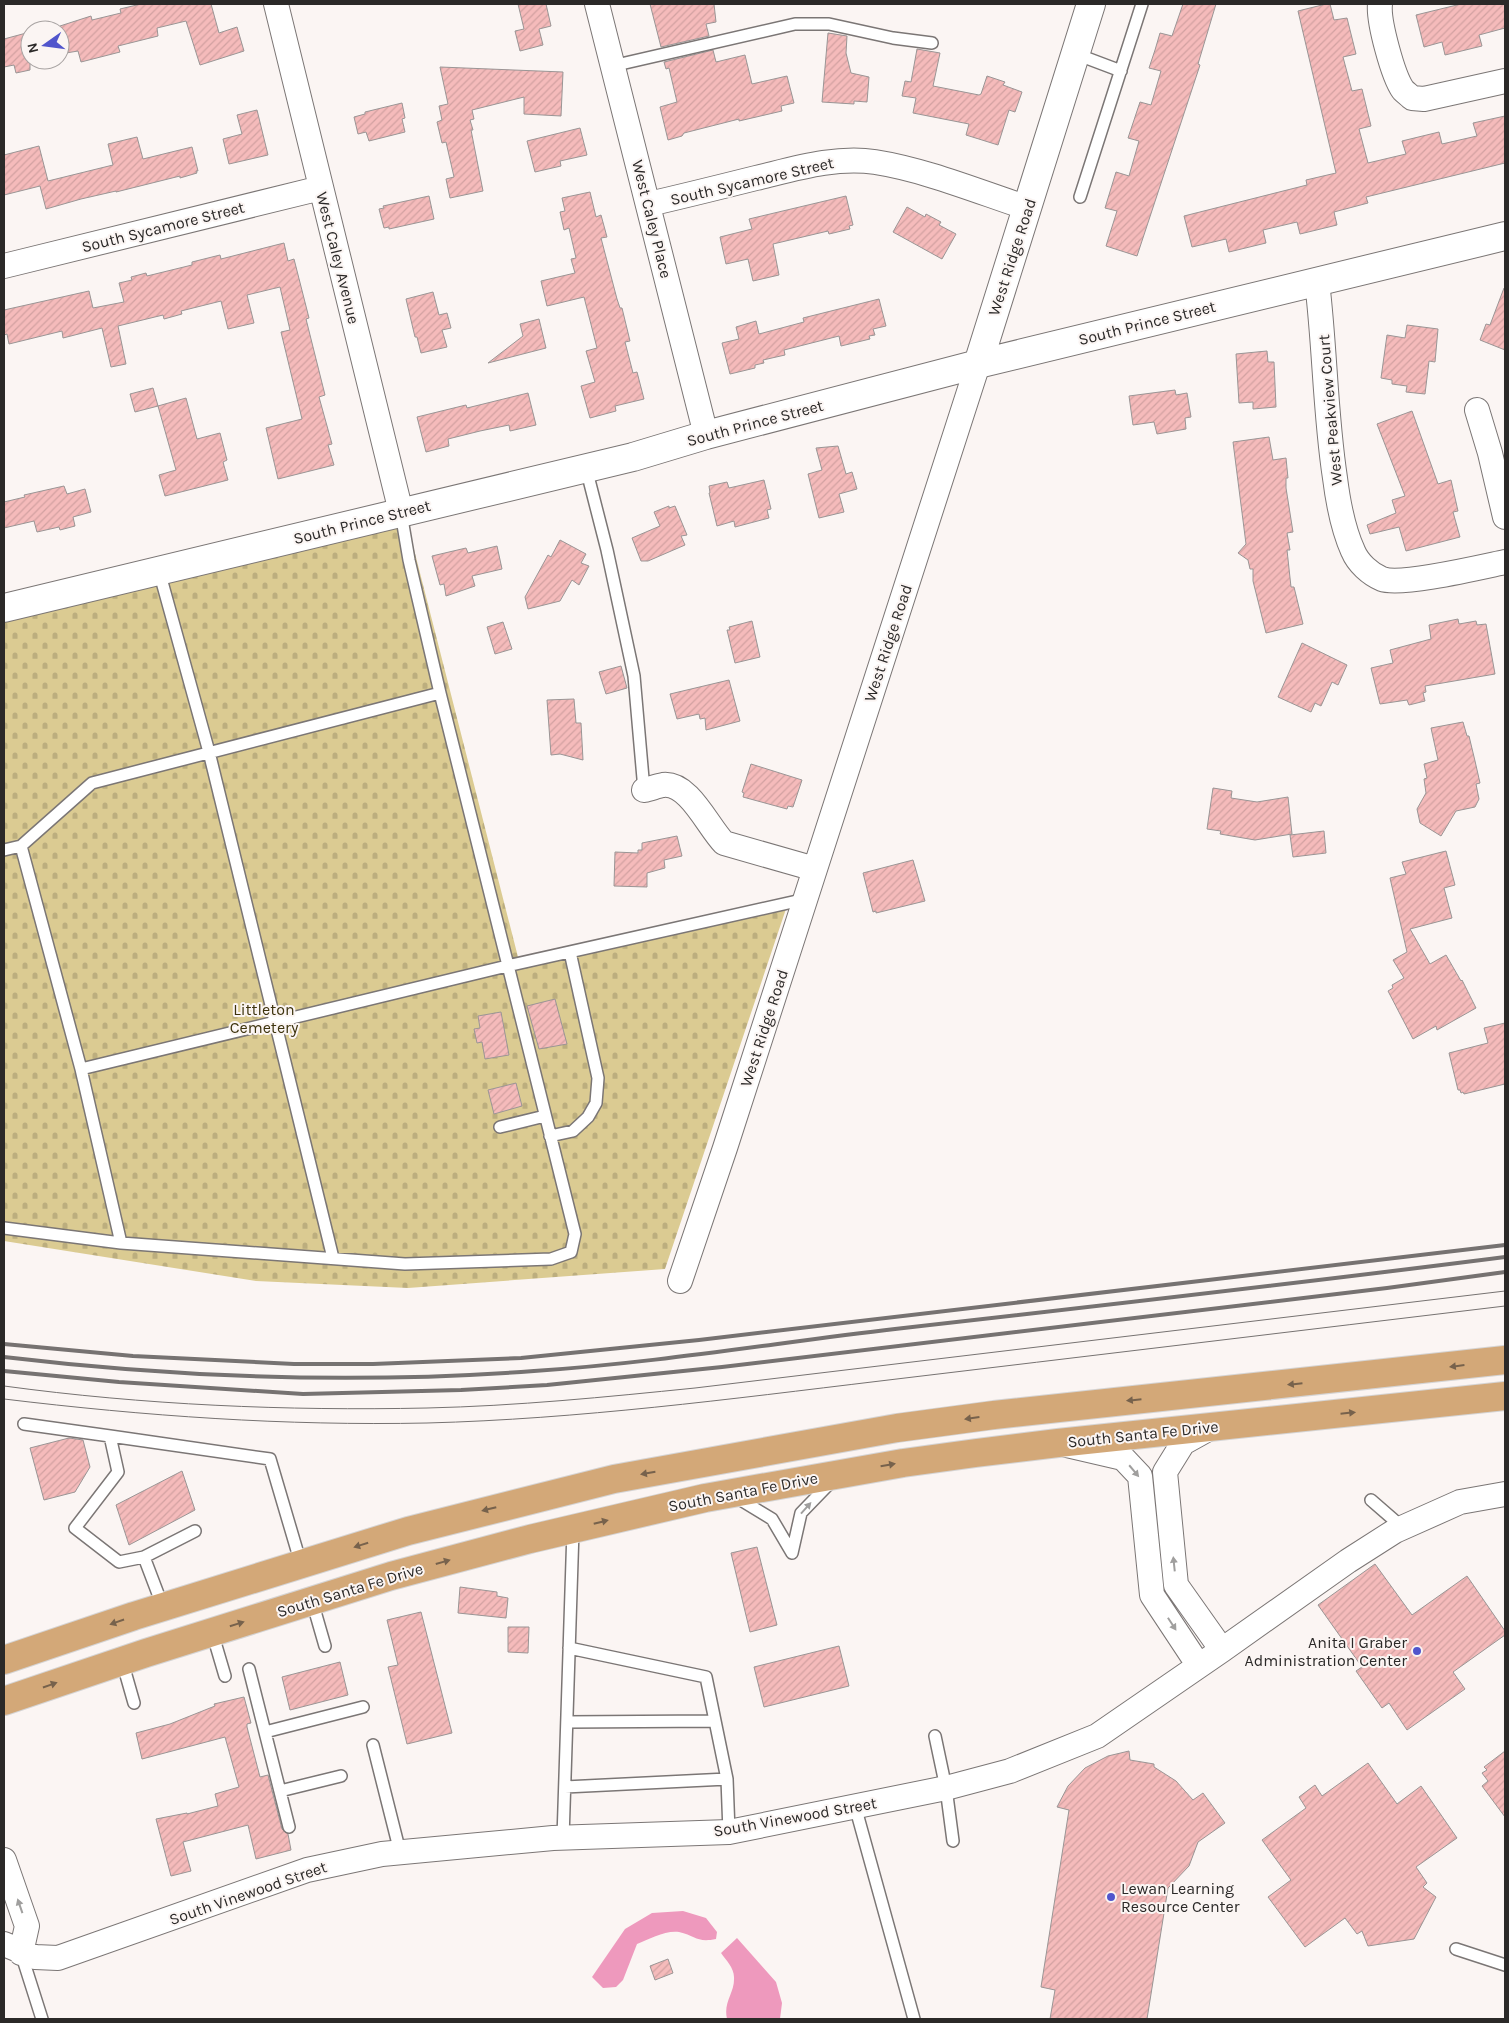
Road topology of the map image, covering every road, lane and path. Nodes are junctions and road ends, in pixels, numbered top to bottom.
1 (276, 4) edge
2 (597, 4) edge
3 (1091, 4) edge
4 (1142, 4) edge
5 (1380, 4) edge
6 (932, 43) dead end
7 (1076, 54) junction
8 (612, 66) junction
9 (1120, 71) junction
10 (1505, 81) edge
11 (321, 188) junction
12 (1080, 197) dead end
13 (649, 204) junction
14 (1028, 208) junction
15 (1505, 236) edge
16 (4, 266) edge
17 (1317, 282) junction
18 (978, 364) junction
19 (1477, 410) dead end
20 (706, 435) junction
21 (586, 468) junction
22 (401, 512) junction
23 (1505, 517) edge
24 (1505, 562) edge
25 (159, 571) junction
26 (4, 608) edge
27 (440, 693) junction
28 (209, 752) junction
29 (644, 790) joint
30 (21, 846) junction
31 (4, 850) edge
32 (815, 869) junction
33 (806, 899) junction
34 (570, 952) junction
35 (507, 966) junction
36 (274, 1022) junction
37 (81, 1069) junction
38 (545, 1116) junction
39 (500, 1127) dead end
40 (550, 1136) junction
41 (4, 1228) edge
42 (121, 1243) junction
43 (333, 1258) junction
44 (680, 1280) dead end
45 (1505, 1360) edge
46 (1505, 1396) edge
47 (24, 1424) dead end
48 (1212, 1427) junction
49 (110, 1436) junction
50 (1058, 1443) junction
51 (840, 1474) junction
52 (731, 1493) junction
53 (1505, 1494) edge
54 (1371, 1500) dead end
55 (1402, 1527) junction
56 (573, 1529) junction
57 (194, 1531) dead end
58 (144, 1557) junction
59 (301, 1564) junction
60 (312, 1601) junction
61 (163, 1607) junction
62 (212, 1632) junction
63 (325, 1646) dead end
64 (569, 1648) junction
65 (1222, 1650) junction
66 (4, 1660) edge
67 (122, 1661) junction
68 (1199, 1666) junction
69 (249, 1669) dead end
70 (225, 1676) dead end
71 (4, 1701) edge
72 (134, 1703) dead end
73 (363, 1707) dead end
74 (715, 1721) junction
75 (567, 1722) junction
76 (265, 1732) junction
77 (935, 1736) dead end
78 (373, 1745) dead end
79 (341, 1776) dead end
80 (727, 1778) junction
81 (565, 1787) junction
82 (946, 1788) junction
83 (280, 1791) junction
84 (855, 1806) junction
85 (289, 1827) dead end
86 (729, 1832) junction
87 (563, 1838) junction
88 (953, 1841) dead end
89 (400, 1852) junction
90 (4, 1860) edge
91 (12, 1949) edge
92 (1456, 1949) dead end
93 (1505, 1965) edge
94 (42, 2019) edge
95 (914, 2019) edge

1 - 11 street, West Caley Avenue
2 - 8 street, West Caley Place
3 - 7 street, West Ridge Road
4 - 9 lane
5 - 10 street
6 - 8 lane
7 - 9 lane
7 - 14 street, West Ridge Road
8 - 13 street, West Caley Place
9 - 12 lane
11 - 16 street, South Sycamore Street
11 - 22 street, West Caley Avenue
13 - 14 street, South Sycamore Street
13 - 20 street, West Caley Place
14 - 18 street, West Ridge Road
15 - 17 street, South Prince Street
17 - 18 street, South Prince Street
17 - 24 street, West Peakview Court
18 - 20 street, South Prince Street
18 - 32 street, West Ridge Road
19 - 23 street
20 - 21 street, South Prince Street
21 - 22 street, South Prince Street
21 - 29 lane
22 - 25 street, South Prince Street
22 - 27 lane
25 - 26 street, South Prince Street
25 - 28 lane
27 - 28 lane
27 - 35 lane
28 - 30 lane
28 - 36 lane
29 - 32 street
30 - 31 lane
30 - 37 lane
32 - 33 street, West Ridge Road
33 - 34 lane
33 - 44 street, West Ridge Road
34 - 35 lane
34 - 40 lane
35 - 36 lane
35 - 38 lane
36 - 37 lane
36 - 43 lane
37 - 42 lane
38 - 39 lane
38 - 40 lane
40 - 43 lane
41 - 42 lane
42 - 43 lane
45 -> 59 highway
48 -> 46 highway, South Santa Fe Drive
47 - 49 lane
48 - 50 highway, South Santa Fe Drive
65 -> 48 street
49 - 58 lane
49 - 59 lane
51 -> 50 highway, South Santa Fe Drive
50 -> 68 street
51 - 52 highway, South Santa Fe Drive
52 -> 51 lane
56 -> 52 highway, South Santa Fe Drive
53 - 55 street, South Vinewood Street
54 - 55 lane
55 - 65 street, South Vinewood Street
60 -> 56 highway, South Santa Fe Drive
56 - 64 lane
57 - 58 lane
58 - 61 lane
59 - 61 highway
62 -> 60 highway, South Santa Fe Drive
60 - 63 lane
61 -> 66 highway
62 - 67 highway, South Santa Fe Drive
62 - 70 lane
64 - 74 lane
64 - 75 lane
65 - 68 street, South Vinewood Street
71 -> 67 highway, South Santa Fe Drive
67 - 72 lane
68 - 82 street, South Vinewood Street
69 - 76 lane
73 - 76 lane
74 - 75 lane
74 - 80 lane
75 - 81 lane
76 - 83 lane
77 - 82 lane
78 - 89 lane
79 - 83 lane
80 - 81 lane
80 - 86 lane
81 - 87 lane
82 - 84 street, South Vinewood Street
82 - 88 lane
83 - 85 lane
84 - 86 street, South Vinewood Street
84 - 95 lane
86 - 87 street, South Vinewood Street
87 - 89 street, South Vinewood Street
89 - 91 street, South Vinewood Street
91 -> 90 street
91 - 94 lane
92 - 93 lane

